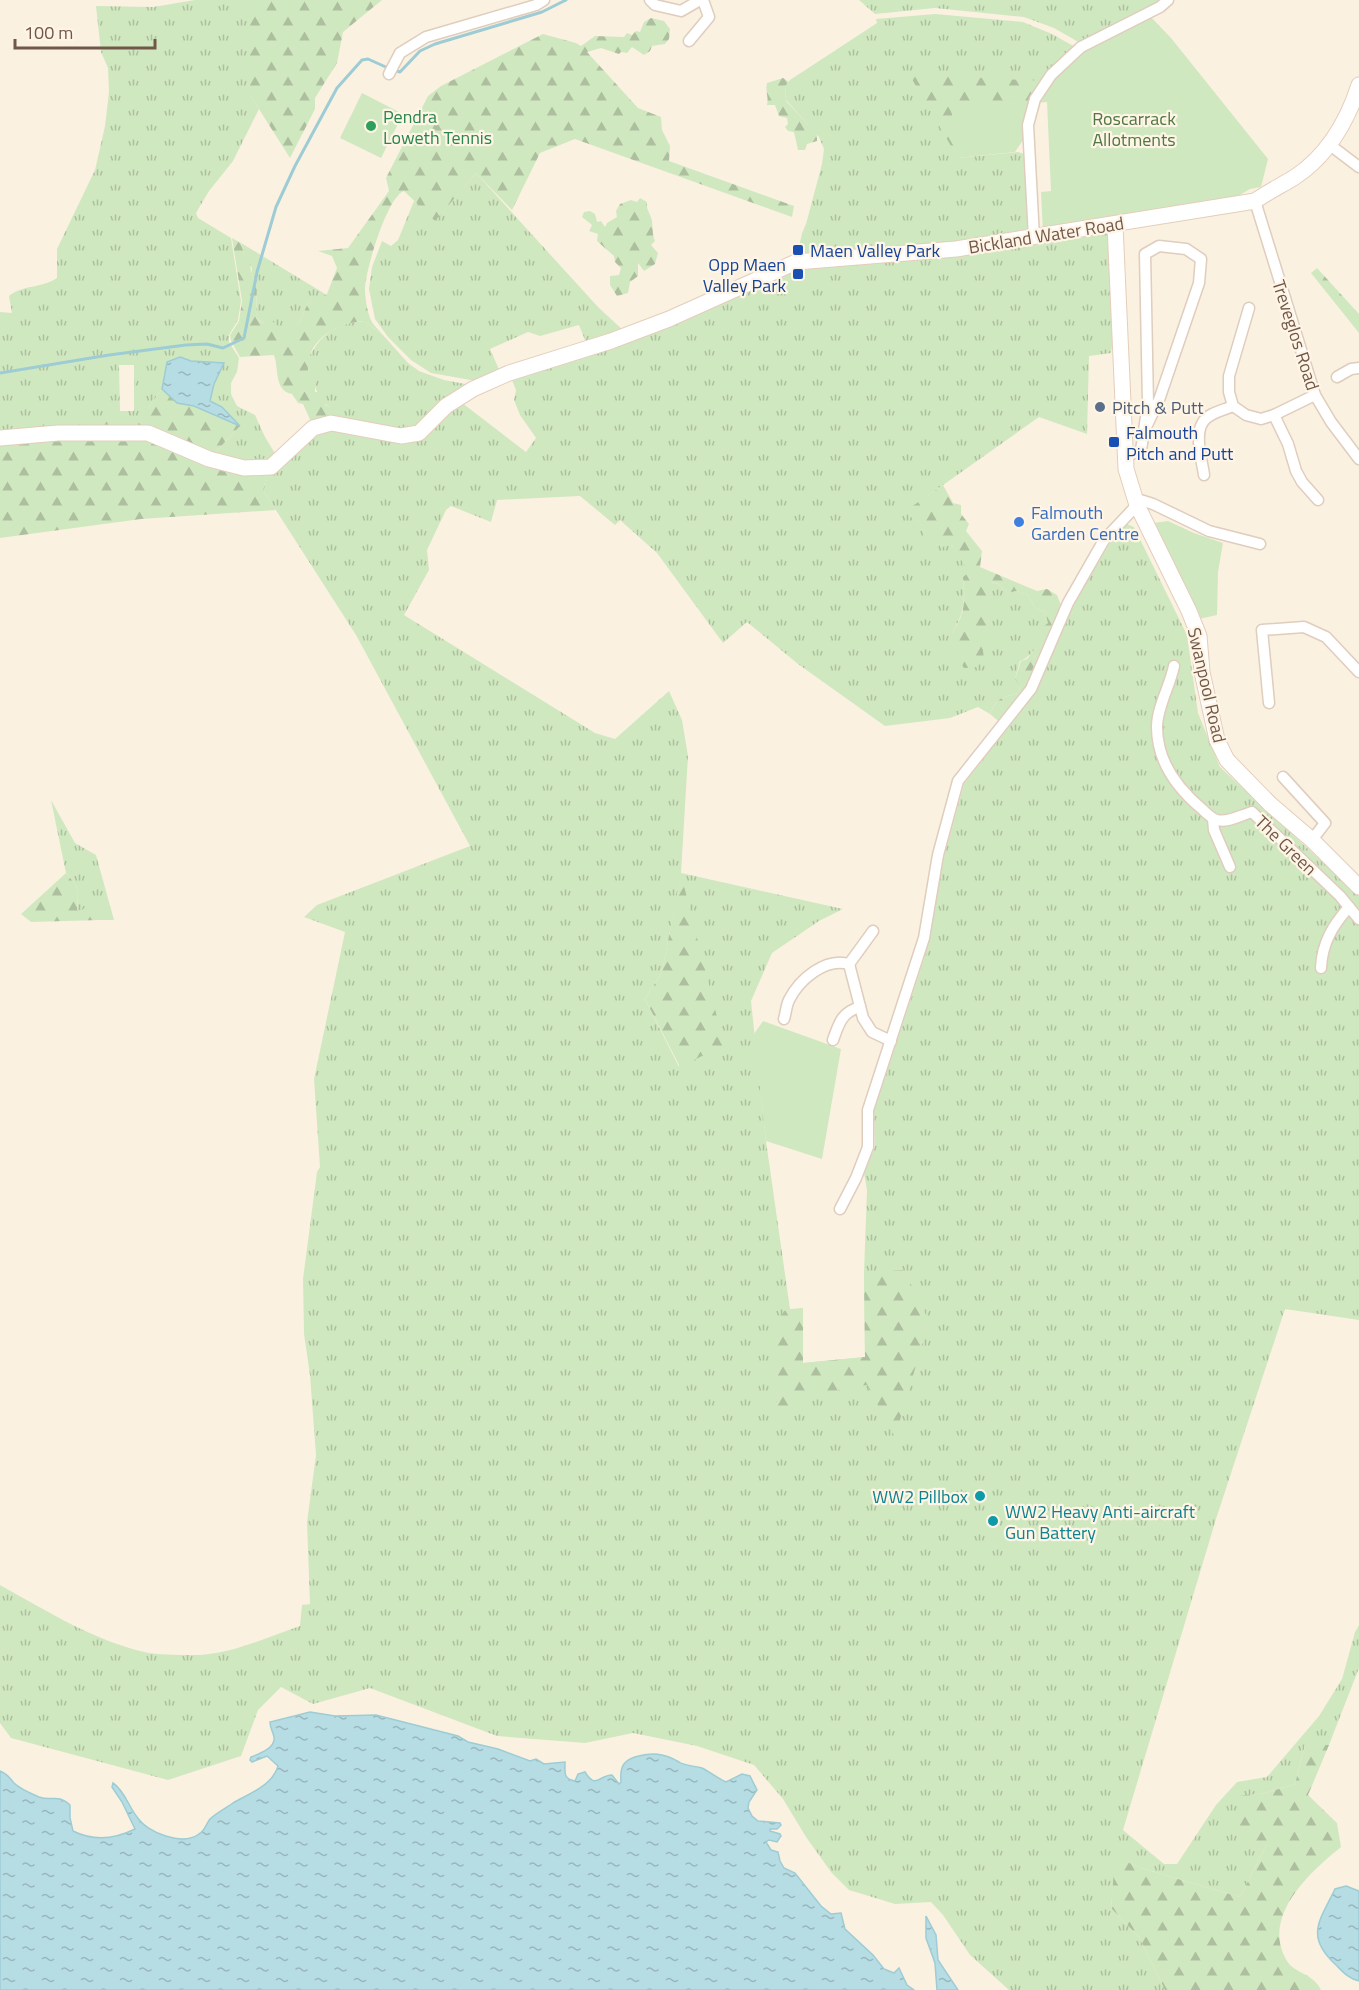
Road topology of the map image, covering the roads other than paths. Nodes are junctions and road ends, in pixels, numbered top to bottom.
1 (544, 0) edge
2 (650, 0) edge
3 (701, 0) edge
4 (1168, 0) edge
5 (689, 41) dead end
6 (389, 74) dead end
7 (1359, 85) edge
8 (1330, 145) junction
9 (1359, 167) edge
10 (1255, 201) junction
11 (1115, 225) junction
12 (1034, 238) junction
13 (1249, 308) dead end
14 (1359, 368) edge
15 (1337, 377) dead end
16 (1315, 395) junction
17 (1233, 406) junction
18 (1274, 416) junction
19 (1146, 427) junction
20 (0, 438) edge
21 (1125, 457) junction
22 (1359, 459) edge
23 (1204, 475) dead end
24 (1318, 500) dead end
25 (1136, 502) junction
26 (1260, 544) dead end
27 (1174, 666) dead end
28 (1359, 672) edge
29 (1269, 703) dead end
30 (1283, 777) dead end
31 (1213, 819) junction
32 (1312, 840) junction
33 (1230, 867) dead end
34 (1359, 887) edge
35 (1349, 907) junction
36 (1359, 919) edge
37 (873, 931) dead end
38 (849, 964) junction
39 (1321, 968) dead end
40 (860, 1007) junction
41 (784, 1019) dead end
42 (833, 1040) dead end
43 (891, 1041) junction
44 (840, 1209) dead end

1 - 6 street
2 - 3 street
3 - 5 street
4 - 12 street
7 - 8 street, Bickland Water Road
8 - 9 street
8 - 10 street, Bickland Water Road
10 - 11 street, Bickland Water Road
10 - 16 street, Treveglos Road
11 - 12 street, Bickland Water Road
11 - 21 street, Swanpool Road
12 - 20 street, Bickland Water Road
13 - 17 street
14 - 15 street
16 - 18 street
16 - 22 street, Treveglos Road
17 - 18 street
17 - 23 street
18 - 24 street
19 - 19 street
19 - 21 street
21 - 25 street, Swanpool Road
25 - 26 street
25 - 32 street, Swanpool Road
25 - 43 street
27 - 31 street
28 - 29 street
30 - 32 street
31 - 33 street
31 - 35 street, The Green
32 - 34 street, Swanpool Road
35 - 36 street, The Green
35 - 39 street
37 - 38 street
38 - 40 street
38 - 41 street
40 - 42 street
40 - 43 street
43 - 44 street

